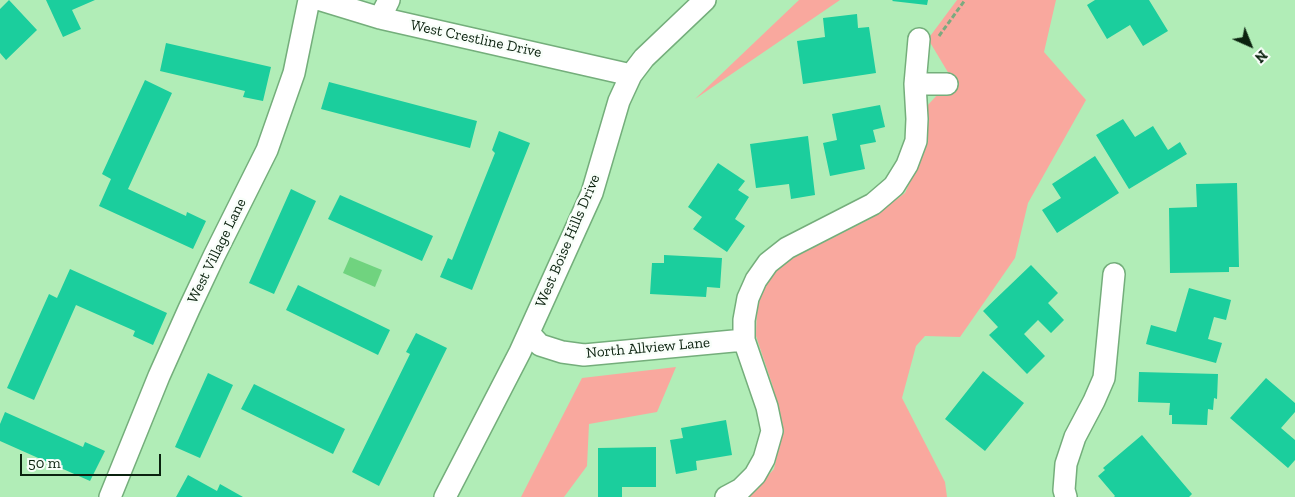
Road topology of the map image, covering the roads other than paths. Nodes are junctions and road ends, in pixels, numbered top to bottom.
1 (309, 0) edge
2 (321, 0) edge
3 (705, 0) edge
4 (384, 9) edge
5 (920, 39) dead end
6 (916, 74) junction
7 (631, 75) junction
8 (947, 84) dead end
9 (1114, 274) dead end
10 (529, 333) junction
11 (744, 340) junction
12 (110, 497) edge
13 (445, 497) edge
14 (726, 497) edge
15 (1066, 497) edge

1 - 12 street, West Village Lane
2 - 4 street, West Crestline Drive
3 - 7 street, West Boise Hills Drive
4 - 7 street, West Crestline Drive
5 - 6 street
6 - 8 street
6 - 11 street
7 - 10 street, West Boise Hills Drive
9 - 15 street
10 - 11 street, North Allview Lane
10 - 13 street, West Boise Hills Drive
11 - 14 street

